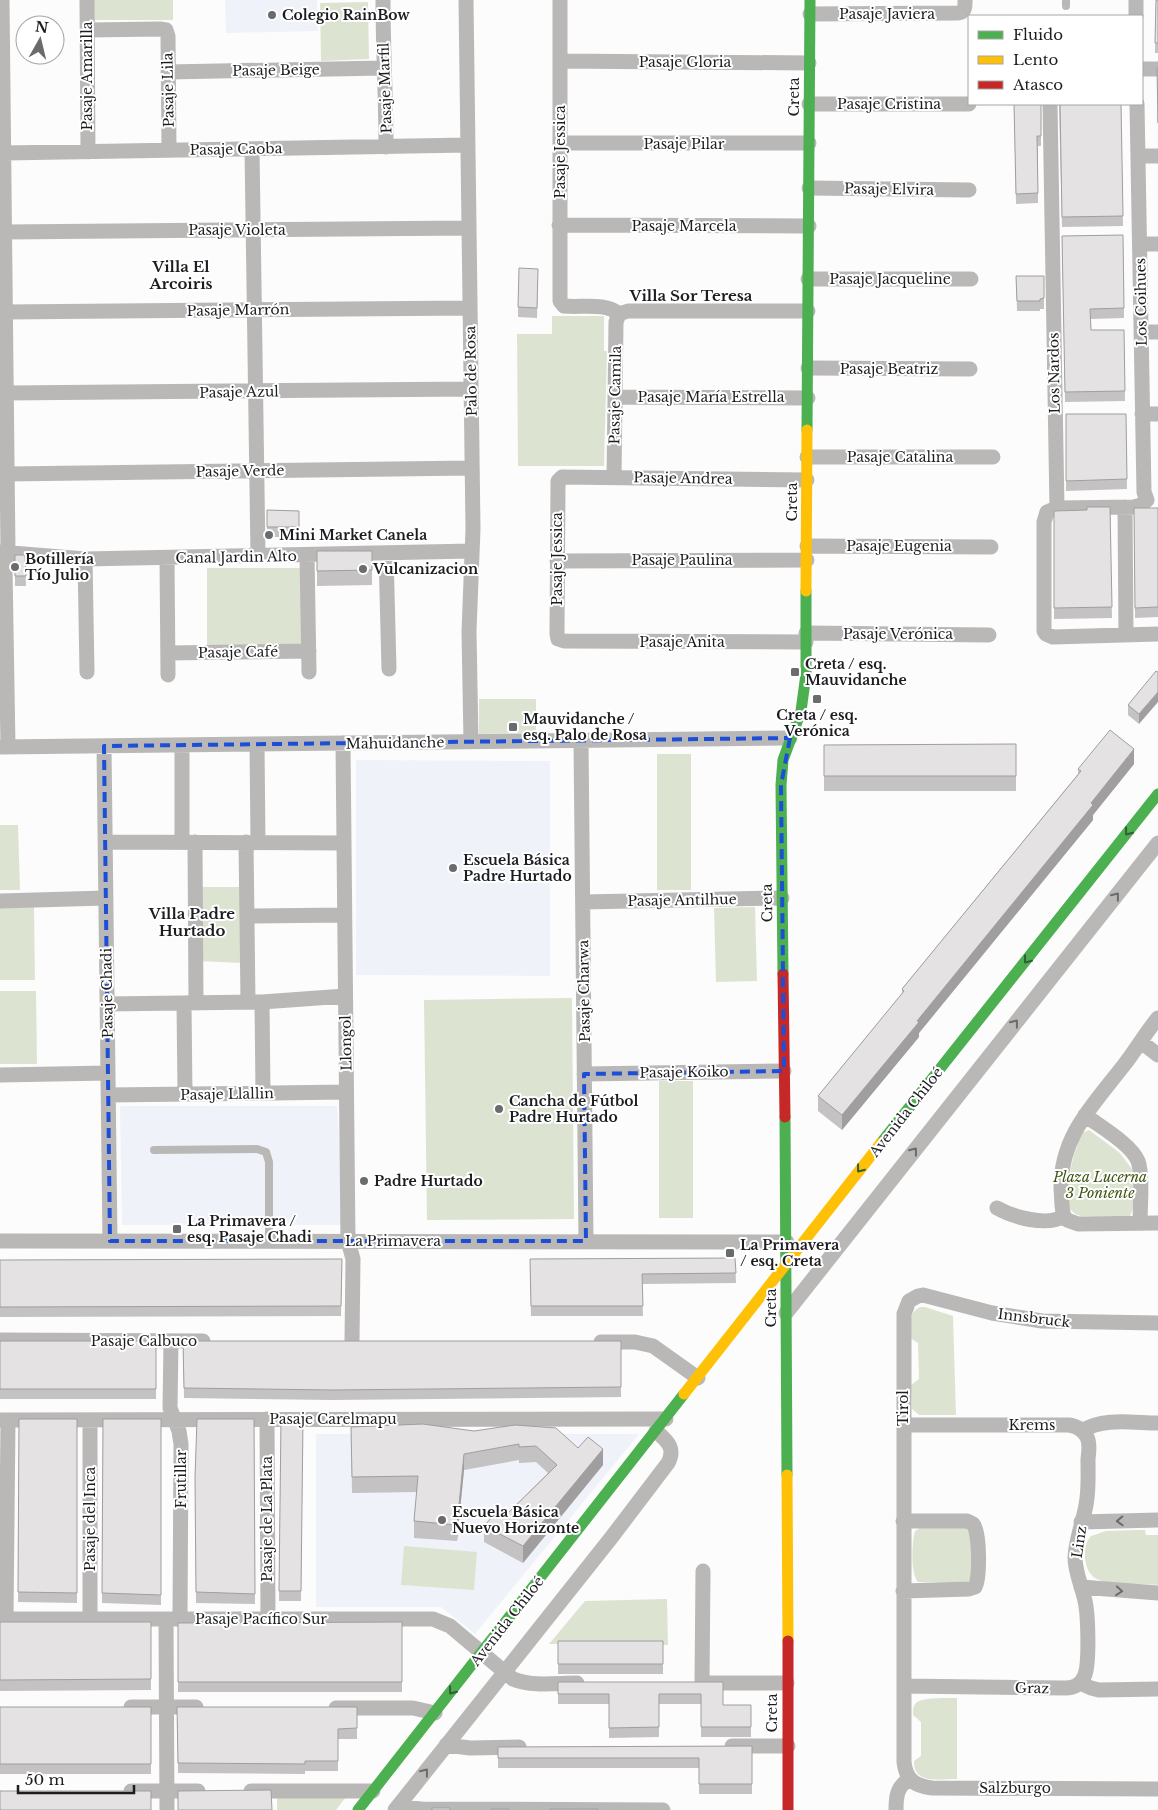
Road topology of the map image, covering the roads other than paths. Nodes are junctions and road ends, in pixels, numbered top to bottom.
1 (2, 0) edge
2 (87, 0) edge
3 (383, 0) edge
4 (466, 0) edge
5 (560, 0) edge
6 (1136, 0) edge
7 (964, 6) edge
8 (810, 7) edge
9 (1136, 15) edge
10 (87, 30) junction
11 (560, 61) junction
12 (810, 63) junction
13 (384, 68) junction
14 (1158, 68) edge
15 (1143, 69) edge
16 (168, 72) junction
17 (809, 104) junction
18 (968, 104) edge
19 (1050, 105) edge
20 (1137, 105) edge
21 (560, 143) junction
22 (809, 144) junction
23 (468, 145) junction
24 (386, 147) junction
25 (252, 149) junction
26 (169, 150) junction
27 (88, 152) junction
28 (4, 153) junction
29 (1138, 156) junction
30 (1158, 156) edge
31 (809, 188) junction
32 (969, 190) dead end
33 (560, 225) junction
34 (809, 226) junction
35 (469, 228) junction
36 (253, 230) junction
37 (5, 232) junction
38 (1122, 236) edge
39 (1140, 239) junction
40 (1158, 244) edge
41 (808, 279) junction
42 (971, 279) dead end
43 (470, 308) junction
44 (254, 310) junction
45 (808, 311) junction
46 (5, 312) junction
47 (619, 314) junction
48 (1141, 332) junction
49 (1158, 332) edge
50 (808, 368) junction
51 (970, 369) dead end
52 (471, 389) junction
53 (256, 391) junction
54 (6, 394) junction
55 (615, 397) junction
56 (808, 398) junction
57 (1142, 414) junction
58 (1158, 414) edge
59 (807, 457) junction
60 (993, 457) dead end
61 (472, 468) junction
62 (257, 471) junction
63 (7, 474) junction
64 (614, 478) junction
65 (560, 479) joint
66 (807, 480) junction
67 (1152, 501) edge
68 (1125, 507) junction
69 (1057, 508) junction
70 (992, 547) dead end
71 (472, 551) junction
72 (4, 553) edge
73 (386, 553) junction
74 (807, 553) junction
75 (308, 555) junction
76 (258, 556) junction
77 (167, 558) junction
78 (85, 559) junction
79 (557, 561) junction
80 (989, 634) dead end
81 (1158, 634) edge
82 (1126, 635) junction
83 (806, 638) junction
84 (558, 639) joint
85 (309, 651) junction
86 (168, 653) junction
87 (389, 669) dead end
88 (87, 672) dead end
89 (309, 672) dead end
90 (168, 675) dead end
91 (790, 738) junction
92 (581, 740) junction
93 (471, 742) junction
94 (343, 743) junction
95 (257, 744) junction
96 (182, 745) junction
97 (104, 746) junction
98 (4, 747) edge
99 (1158, 794) edge
100 (105, 842) junction
101 (188, 842) junction
102 (252, 843) junction
103 (344, 843) junction
104 (1158, 843) edge
105 (106, 898) junction
106 (782, 898) junction
107 (0, 901) edge
108 (583, 902) junction
109 (344, 915) junction
110 (247, 916) junction
111 (345, 996) junction
112 (255, 1002) junction
113 (190, 1003) junction
114 (107, 1004) junction
115 (1158, 1018) edge
116 (1141, 1042) junction
117 (1158, 1054) edge
118 (784, 1071) junction
119 (108, 1074) junction
120 (584, 1074) junction
121 (0, 1075) edge
122 (346, 1092) junction
123 (263, 1093) junction
124 (185, 1094) junction
125 (108, 1095) junction
126 (1085, 1115) junction
127 (154, 1150) dead end
128 (997, 1208) dead end
129 (1064, 1216) junction
130 (1140, 1223) junction
131 (1158, 1223) edge
132 (0, 1241) edge
133 (110, 1241) junction
134 (269, 1241) junction
135 (348, 1241) junction
136 (586, 1241) junction
137 (787, 1242) junction
138 (787, 1264) junction
139 (913, 1298) joint
140 (786, 1312) junction
141 (1158, 1323) edge
142 (0, 1340) edge
143 (171, 1341) junction
144 (219, 1341) edge
145 (333, 1341) edge
146 (589, 1342) edge
147 (698, 1378) junction
148 (267, 1419) junction
149 (4, 1420) edge
150 (90, 1420) junction
151 (174, 1420) junction
152 (1158, 1424) edge
153 (661, 1425) junction
154 (903, 1425) junction
155 (1082, 1431) junction
156 (1158, 1520) edge
157 (903, 1521) junction
158 (1082, 1522) junction
159 (703, 1571) dead end
160 (1081, 1587) junction
161 (903, 1591) junction
162 (1158, 1593) edge
163 (3, 1619) edge
164 (90, 1619) junction
165 (173, 1619) junction
166 (268, 1619) junction
167 (482, 1653) junction
168 (505, 1671) junction
169 (587, 1683) edge
170 (683, 1683) edge
171 (702, 1683) junction
172 (787, 1683) junction
173 (1080, 1683) junction
174 (904, 1686) junction
175 (1158, 1689) edge
176 (118, 1707) edge
177 (166, 1707) junction
178 (206, 1707) edge
179 (324, 1708) edge
180 (435, 1713) junction
181 (446, 1745) junction
182 (715, 1746) edge
183 (788, 1746) junction
184 (529, 1747) edge
185 (909, 1779) junction
186 (1158, 1788) edge
187 (118, 1791) edge
188 (216, 1791) edge
189 (236, 1791) edge
190 (373, 1791) junction
191 (167, 1792) junction
192 (396, 1808) edge
193 (167, 1810) edge
194 (358, 1810) edge
195 (663, 1810) edge
196 (788, 1810) edge
197 (896, 1810) edge

1 - 28 street
2 - 10 street, Pasaje Amarilla
3 - 13 street, Pasaje Marfil
4 - 23 street, Palo de Rosa
5 - 11 street, Pasaje Jessica
6 - 9 street
7 - 8 street, Pasaje Javiera
8 - 12 street, Creta
10 - 16 street, Pasaje Lila
10 - 27 street, Pasaje Amarilla
11 - 12 street, Pasaje Gloria
11 - 21 street, Pasaje Jessica
12 - 17 street, Creta
13 - 16 street, Pasaje Beige
13 - 24 street, Pasaje Marfil
14 - 15 street
16 - 26 street, Pasaje Lila
17 - 18 street, Pasaje Cristina
17 - 22 street, Creta
19 - 69 street, Los Nardos
20 - 29 street, Los Coihues
21 - 22 street, Pasaje Pilar
21 - 33 street, Pasaje Jessica
22 - 31 street, Creta
23 - 24 street, Pasaje Caoba
23 - 35 street, Palo de Rosa
24 - 25 street, Pasaje Caoba
25 - 26 street, Pasaje Caoba
25 - 36 street
26 - 27 street, Pasaje Caoba
27 - 28 street, Pasaje Caoba
28 - 37 street
29 - 30 street
29 - 39 street, Los Coihues
31 - 32 street, Pasaje Elvira
31 - 34 street, Creta
33 - 34 street, Pasaje Marcela
33 - 47 street, Pasaje Jessica
34 - 41 street, Creta
35 - 36 street, Pasaje Violeta
35 - 43 street, Palo de Rosa
36 - 37 street, Pasaje Violeta
36 - 44 street
37 - 46 street
38 - 39 street
39 - 40 street
39 - 48 street, Los Coihues
41 - 42 street, Pasaje Jacqueline
41 - 45 street, Creta
43 - 44 street, Pasaje Marrón
43 - 52 street, Palo de Rosa
44 - 46 street, Pasaje Marrón
44 - 53 street
45 - 47 street
45 - 50 street, Creta
46 - 54 street
47 - 55 street, Pasaje Camila
48 - 49 street
48 - 57 street, Los Coihues
50 - 51 street, Pasaje Beatriz
50 - 56 street, Creta
52 - 53 street, Pasaje Azul
52 - 61 street, Palo de Rosa
53 - 54 street, Pasaje Azul
53 - 62 street
54 - 63 street
55 - 56 street, Pasaje María Estrella
55 - 64 street, Pasaje Camila
56 - 59 street, Creta
57 - 58 street
57 - 67 street, Los Coihues
59 - 60 street, Pasaje Catalina
59 - 66 street, Creta
61 - 62 street, Pasaje Verde
61 - 71 street, Palo de Rosa
62 - 63 street, Pasaje Verde
62 - 76 street
63 - 72 street
64 - 65 street, Pasaje Andrea
64 - 66 street, Pasaje Andrea
65 - 79 street, Pasaje Jessica
66 - 74 street, Creta
67 - 68 street
68 - 69 street
68 - 82 street
69 - 82 street
70 - 74 street, Pasaje Eugenia
71 - 73 street, Canal Jardin Alto
71 - 93 street, Palo de Rosa
72 - 78 street, Canal Jardin Alto
72 - 98 street
73 - 75 street, Canal Jardin Alto
73 - 87 street
74 - 79 street, Pasaje Paulina
74 - 83 street, Creta
75 - 76 street, Canal Jardin Alto
75 - 85 street
76 - 77 street, Canal Jardin Alto
77 - 78 street, Canal Jardin Alto
77 - 86 street
78 - 88 street
79 - 84 street, Pasaje Jessica
80 - 83 street, Pasaje Verónica
81 - 82 street
83 - 84 street, Pasaje Anita
83 - 91 street, Creta
85 - 86 street, Pasaje Café
85 - 89 street
86 - 90 street
91 - 92 street, Mahuidanche
91 - 106 street, Creta
92 - 93 street, Mahuidanche
92 - 108 street, Pasaje Charwa
93 - 94 street, Mahuidanche
94 - 95 street, Mahuidanche
94 - 103 street, Llongol
95 - 96 street, Mahuidanche
95 - 102 street
96 - 97 street, Mahuidanche
96 - 101 street
97 - 98 street, Mahuidanche
97 - 100 street, Pasaje Chadi
99 -> 138 street, Avenida Chiloé
100 - 101 street
100 - 105 street, Pasaje Chadi
101 - 102 street
101 - 113 street
102 - 103 street
102 - 110 street
103 - 109 street, Llongol
140 -> 104 street
105 - 107 street
105 - 114 street, Pasaje Chadi
106 - 108 street, Pasaje Antilhue
106 - 118 street, Creta
108 - 120 street, Pasaje Charwa
109 - 110 street
109 - 111 street, Llongol
110 - 112 street
111 - 112 street
111 - 122 street, Llongol
112 - 113 street
112 - 123 street
113 - 114 street
113 - 124 street
114 - 119 street, Pasaje Chadi
115 - 116 street
116 - 117 street
116 - 126 street
118 - 120 street, Pasaje Koiko
118 - 137 street, Creta
119 - 121 street
119 - 125 street, Pasaje Chadi
120 - 136 street, Pasaje Charwa
122 - 123 street, Pasaje Llallin
122 - 135 street, Llongol
123 - 124 street, Pasaje Llallin
124 - 125 street, Pasaje Llallin
125 - 133 street, Pasaje Chadi
126 - 129 street
126 - 130 street
127 - 134 lane
128 - 129 street
129 - 130 street
130 - 131 street
132 - 133 street, La Primavera
133 - 134 street, La Primavera
134 - 135 street, La Primavera
135 - 136 street, La Primavera
135 - 145 street, Llongol
136 - 137 street, La Primavera
137 - 138 street, Creta
138 - 140 street, Creta
138 - 147 street, Avenida Chiloé
139 - 141 street, Innsbruck
139 - 154 street, Tirol
140 - 172 street, Creta
142 - 143 street, Pasaje Calbuco
143 - 144 street, Pasaje Calbuco
143 - 151 street, Frutillar
146 - 147 street
147 - 153 street, Avenida Chiloé
148 - 151 street, Pasaje Carelmapu
148 - 153 street, Pasaje Carelmapu
148 - 166 street, Pasaje de La Plata
149 - 150 street, Pasaje Carelmapu
149 - 163 street
150 - 151 street, Pasaje Carelmapu
150 - 164 street, Pasaje del Inca
151 - 165 street, Frutillar
152 - 155 street
153 - 167 street, Avenida Chiloé
153 - 168 street
154 - 155 street, Krems
154 - 157 street, Tirol
155 - 158 street, Linz
156 -> 158 street
157 - 161 street, Tirol
157 - 161 street
158 - 160 street, Linz
159 - 171 street
160 -> 162 street
160 - 173 street, Linz
161 - 174 street, Tirol
163 - 164 street, Pasaje Pacífico Sur
164 - 165 street, Pasaje Pacífico Sur
165 - 166 street, Pasaje Pacífico Sur
165 - 177 street, Frutillar
166 - 167 street, Pasaje Pacífico Sur
167 - 168 street, Pasaje Pacífico Sur
167 -> 180 street, Avenida Chiloé
168 - 169 street, Pasaje Pacífico Sur
168 - 181 street
170 - 171 street
171 - 172 street
172 - 183 street, Creta
173 - 174 street, Graz
173 - 175 street, Graz
174 - 185 street, Tirol
176 - 177 street
177 - 178 street
177 - 191 street, Frutillar
179 - 180 street
180 - 190 street, Avenida Chiloé
181 - 184 street
192 -> 181 street
182 - 183 street
183 - 196 street, Creta
185 - 186 street, Salzburgo
185 - 197 street
187 - 191 street
188 - 191 street
189 - 190 street
190 - 194 street, Avenida Chiloé
191 - 193 street, Frutillar
192 - 195 street

